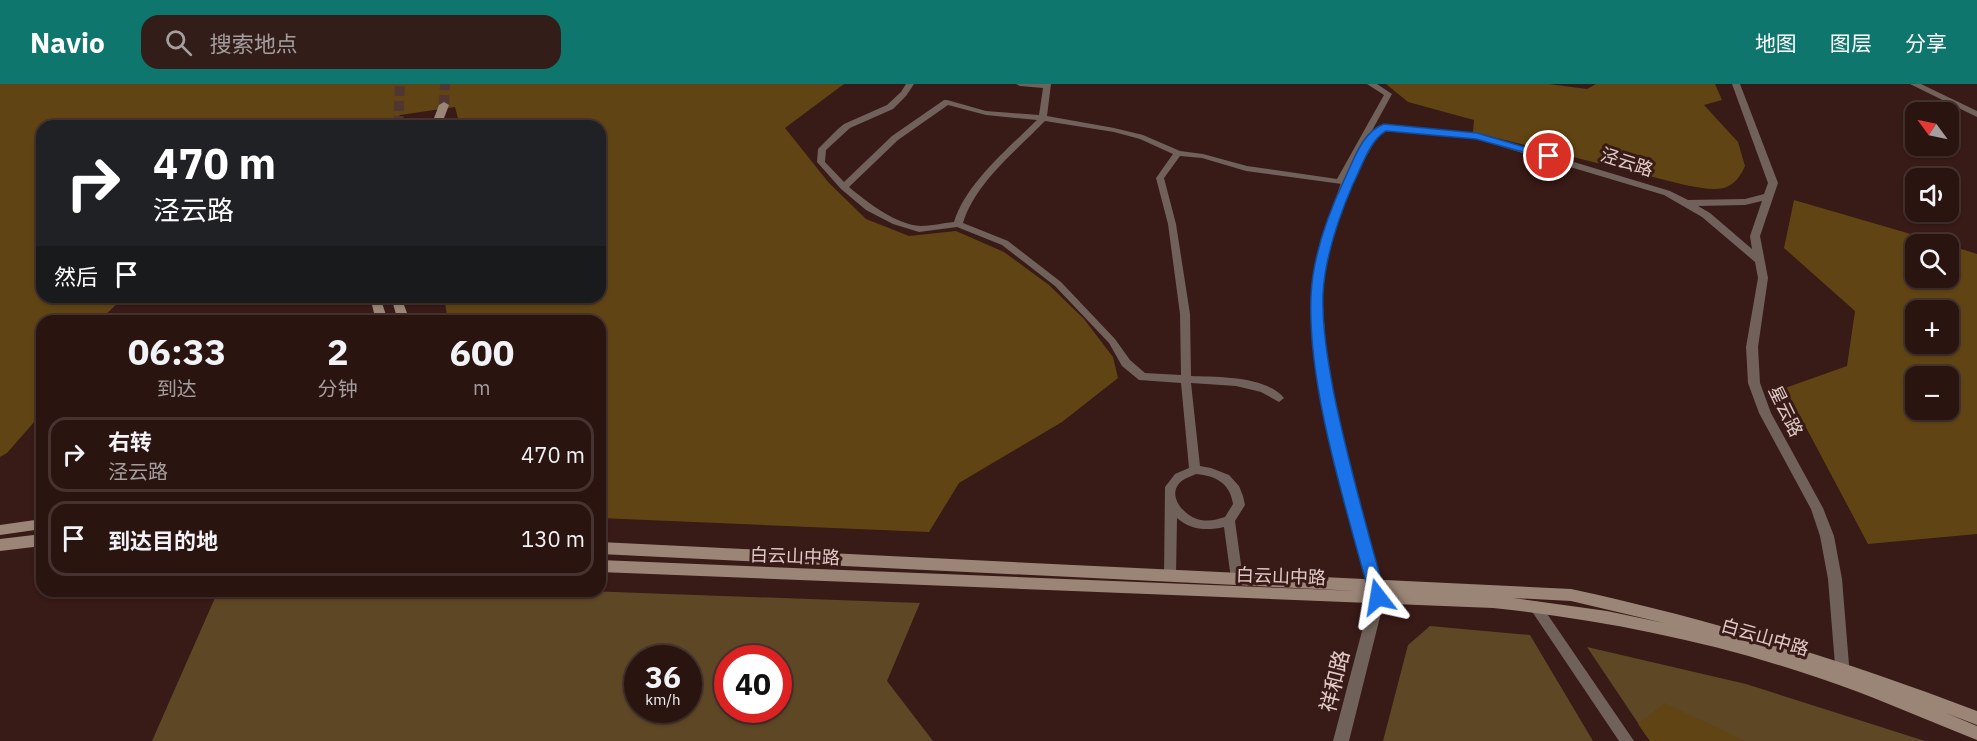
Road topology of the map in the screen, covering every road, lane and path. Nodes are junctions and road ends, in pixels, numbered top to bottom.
1 (910, 84) edge
2 (1020, 84) edge
3 (1371, 84) edge
4 (1736, 84) edge
5 (1914, 84) edge
6 (1047, 85) edge
7 (444, 105) tunnel mouth
8 (1977, 114) edge
9 (1043, 118) junction
10 (438, 120) edge
11 (1178, 153) junction
12 (1343, 182) junction
13 (844, 187) junction
14 (1768, 196) junction
15 (1688, 203) junction
16 (958, 224) junction
17 (1759, 260) junction
18 (1186, 381) junction
19 (1278, 398) dead end
20 (1195, 470) junction
21 (1171, 504) junction
22 (1229, 521) junction
23 (36, 525) edge
24 (0, 530) edge
25 (36, 541) edge
26 (0, 545) edge
27 (606, 548) edge
28 (606, 566) edge
29 (1170, 576) junction
30 (1237, 579) junction
31 (1377, 591) junction
32 (1534, 606) junction
33 (1843, 674) junction
34 (1977, 718) edge
35 (1977, 733) edge
36 (1341, 741) edge
37 (1627, 741) edge

1 - 13 street
2 - 6 street
3 - 12 street
4 - 14 street, 星云路
5 - 8 street
6 - 9 street
7 - 10 main road
9 - 11 street
9 - 13 street
9 - 16 street
11 - 12 street
11 - 18 street
12 - 15 street, 泾云路
12 - 31 street, 泾云路
13 - 16 street
14 - 15 street
14 - 17 street, 星云路
15 - 17 street, 泾云路
16 - 18 street
17 - 33 street, 星云路
18 - 19 street
18 - 20 street
20 - 21 street
20 - 22 street
21 - 22 street
21 - 29 street
22 - 30 street
23 - 24 main road
25 - 26 main road
27 - 29 main road, 白云山中路
28 - 31 main road, 白云山中路
29 - 30 main road, 白云山中路
30 - 31 main road, 白云山中路
31 - 32 main road, 白云山中路
31 - 33 main road, 白云山中路
31 - 36 street, 祥和路
32 - 33 main road, 白云山中路
32 - 37 street
33 - 34 main road, 白云山中路
33 - 35 main road, 白云山中路

